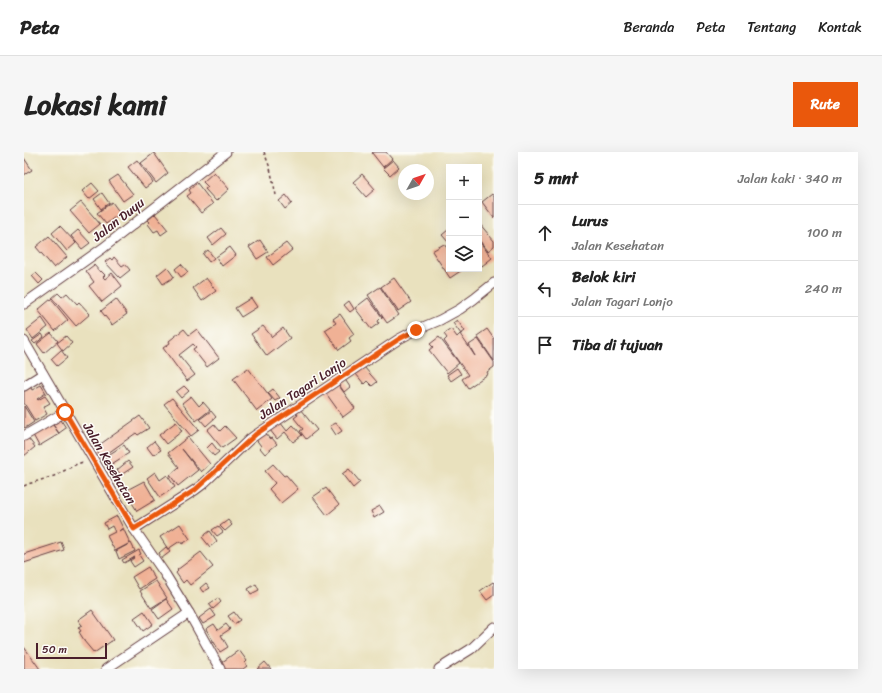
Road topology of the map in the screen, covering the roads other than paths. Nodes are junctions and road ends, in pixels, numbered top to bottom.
1 (226, 152) edge
2 (494, 283) edge
3 (24, 304) edge
4 (24, 341) edge
5 (43, 374) junction
6 (24, 386) edge
7 (65, 412) junction
8 (24, 436) edge
9 (134, 529) junction
10 (189, 613) junction
11 (494, 627) edge
12 (106, 669) edge
13 (220, 669) edge
14 (439, 669) edge

1 - 3 street, Jalan Duyu
2 - 9 street, Jalan Tagari Lonjo
4 - 5 street, Jalan Kesehatan
5 - 6 street
5 - 7 street, Jalan Kesehatan
7 - 8 street
7 - 9 street, Jalan Kesehatan
9 - 10 street, Jalan Kesehatan
10 - 12 street
10 - 13 street, Jalan Kesehatan
11 - 14 street

